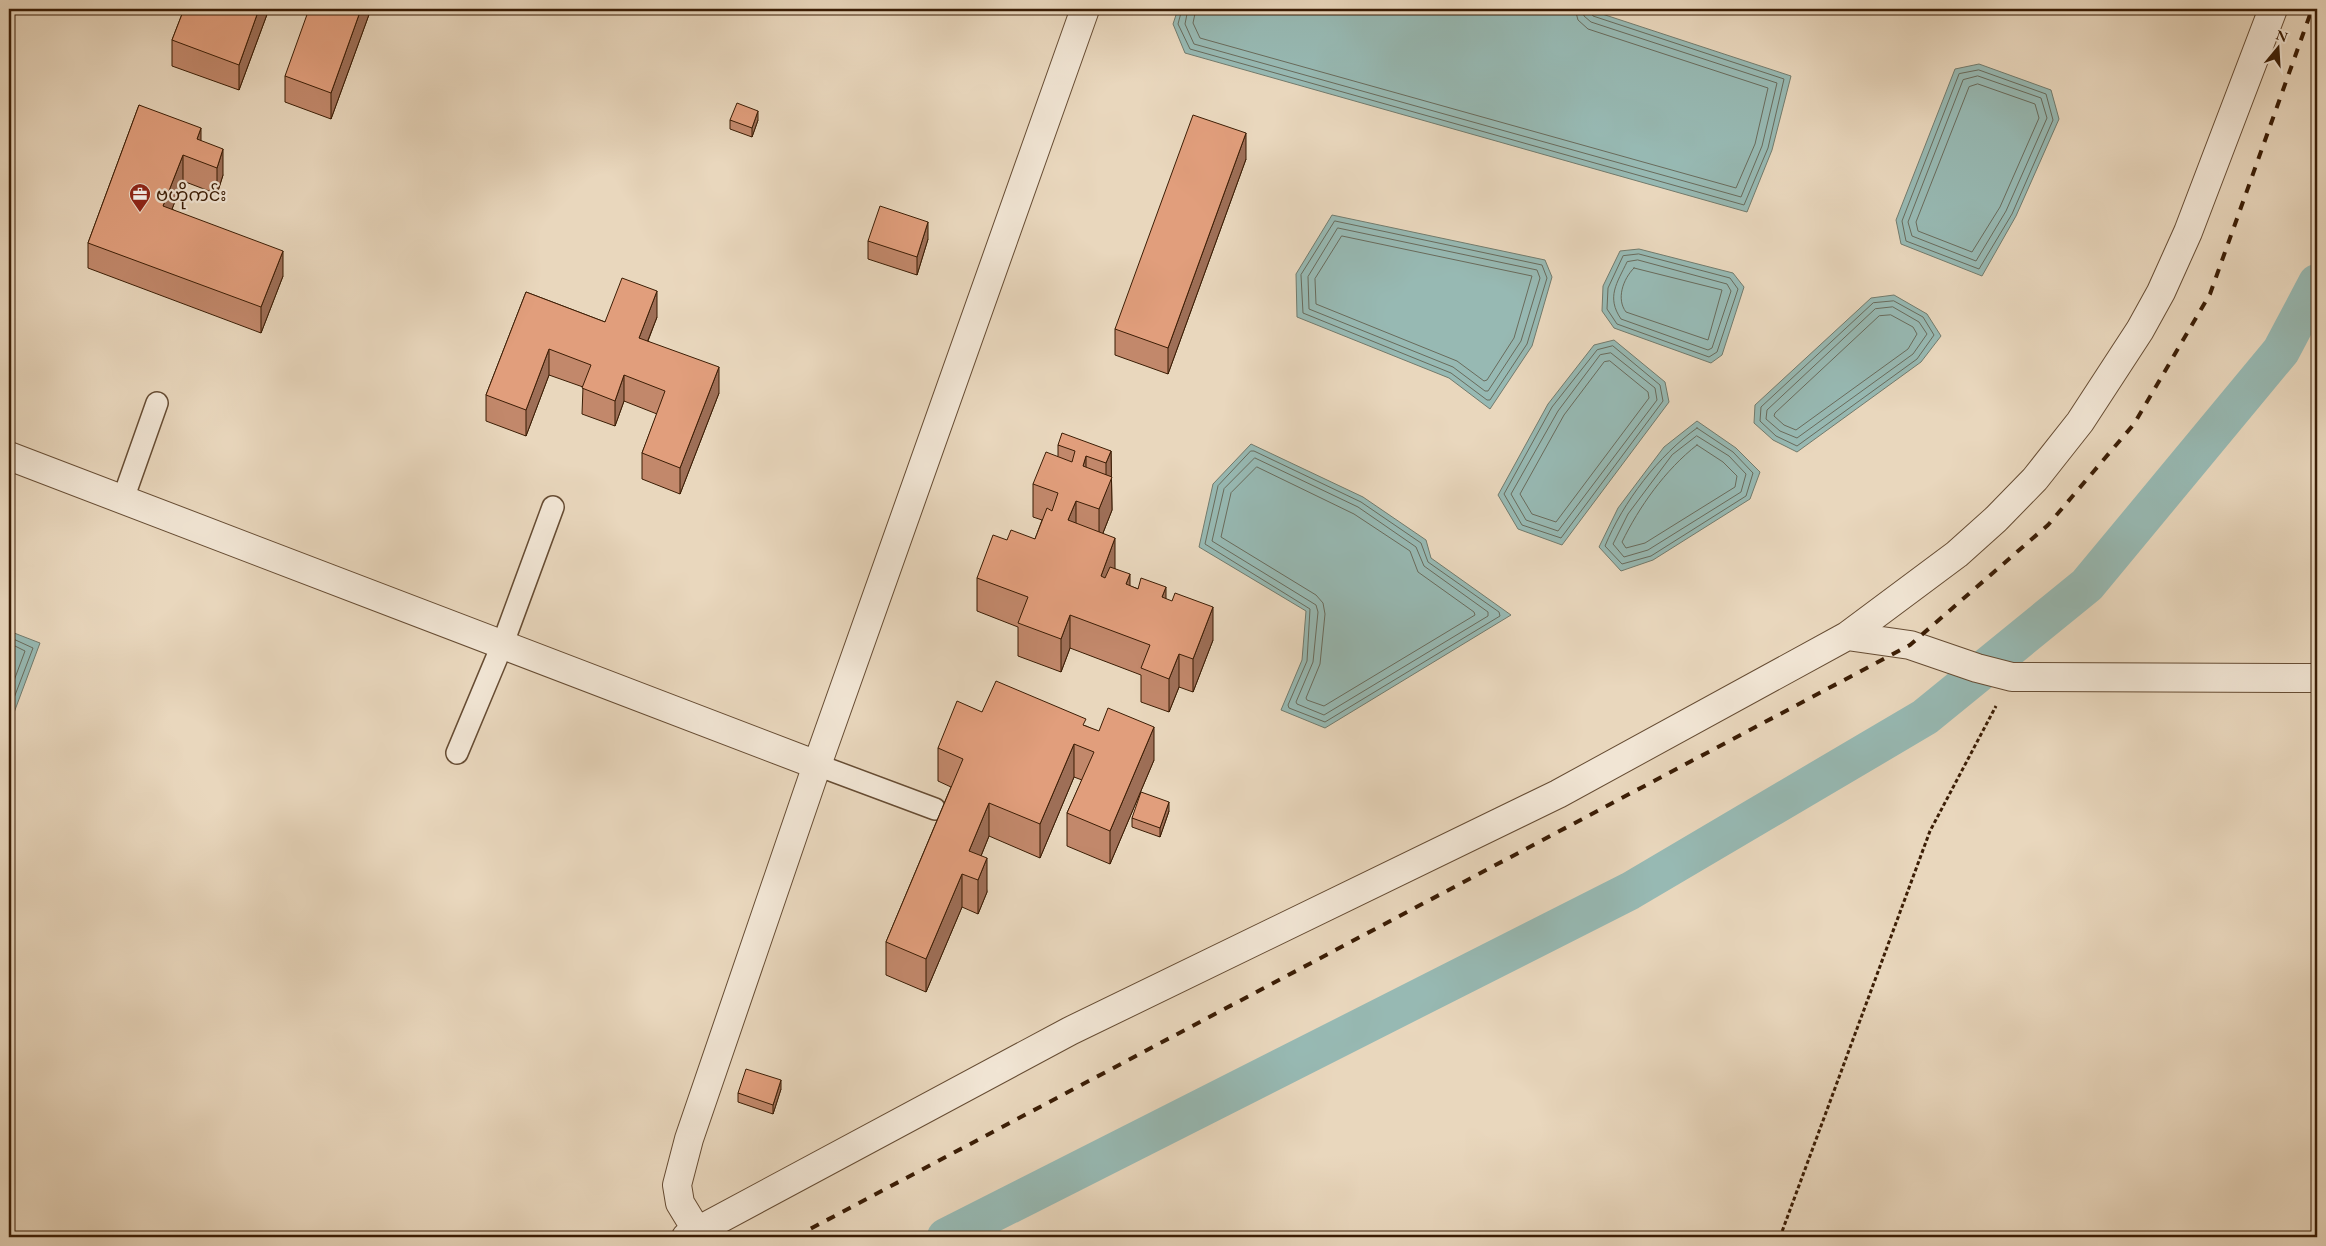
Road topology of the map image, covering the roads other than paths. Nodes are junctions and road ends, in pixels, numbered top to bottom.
1 (1085, 9) edge
2 (2273, 9) edge
3 (157, 403) dead end
4 (9, 456) edge
5 (123, 499) junction
6 (553, 507) dead end
7 (1847, 636) junction
8 (502, 643) junction
9 (2317, 678) edge
10 (457, 753) dead end
11 (817, 765) junction
12 (935, 809) dead end
13 (691, 1234) edge

1 - 11 street
2 - 7 street
3 - 5 lane
4 - 5 street
5 - 8 street
6 - 8 lane
7 - 9 street
7 - 13 street
8 - 10 lane
8 - 11 street
11 - 12 lane
11 - 13 street

